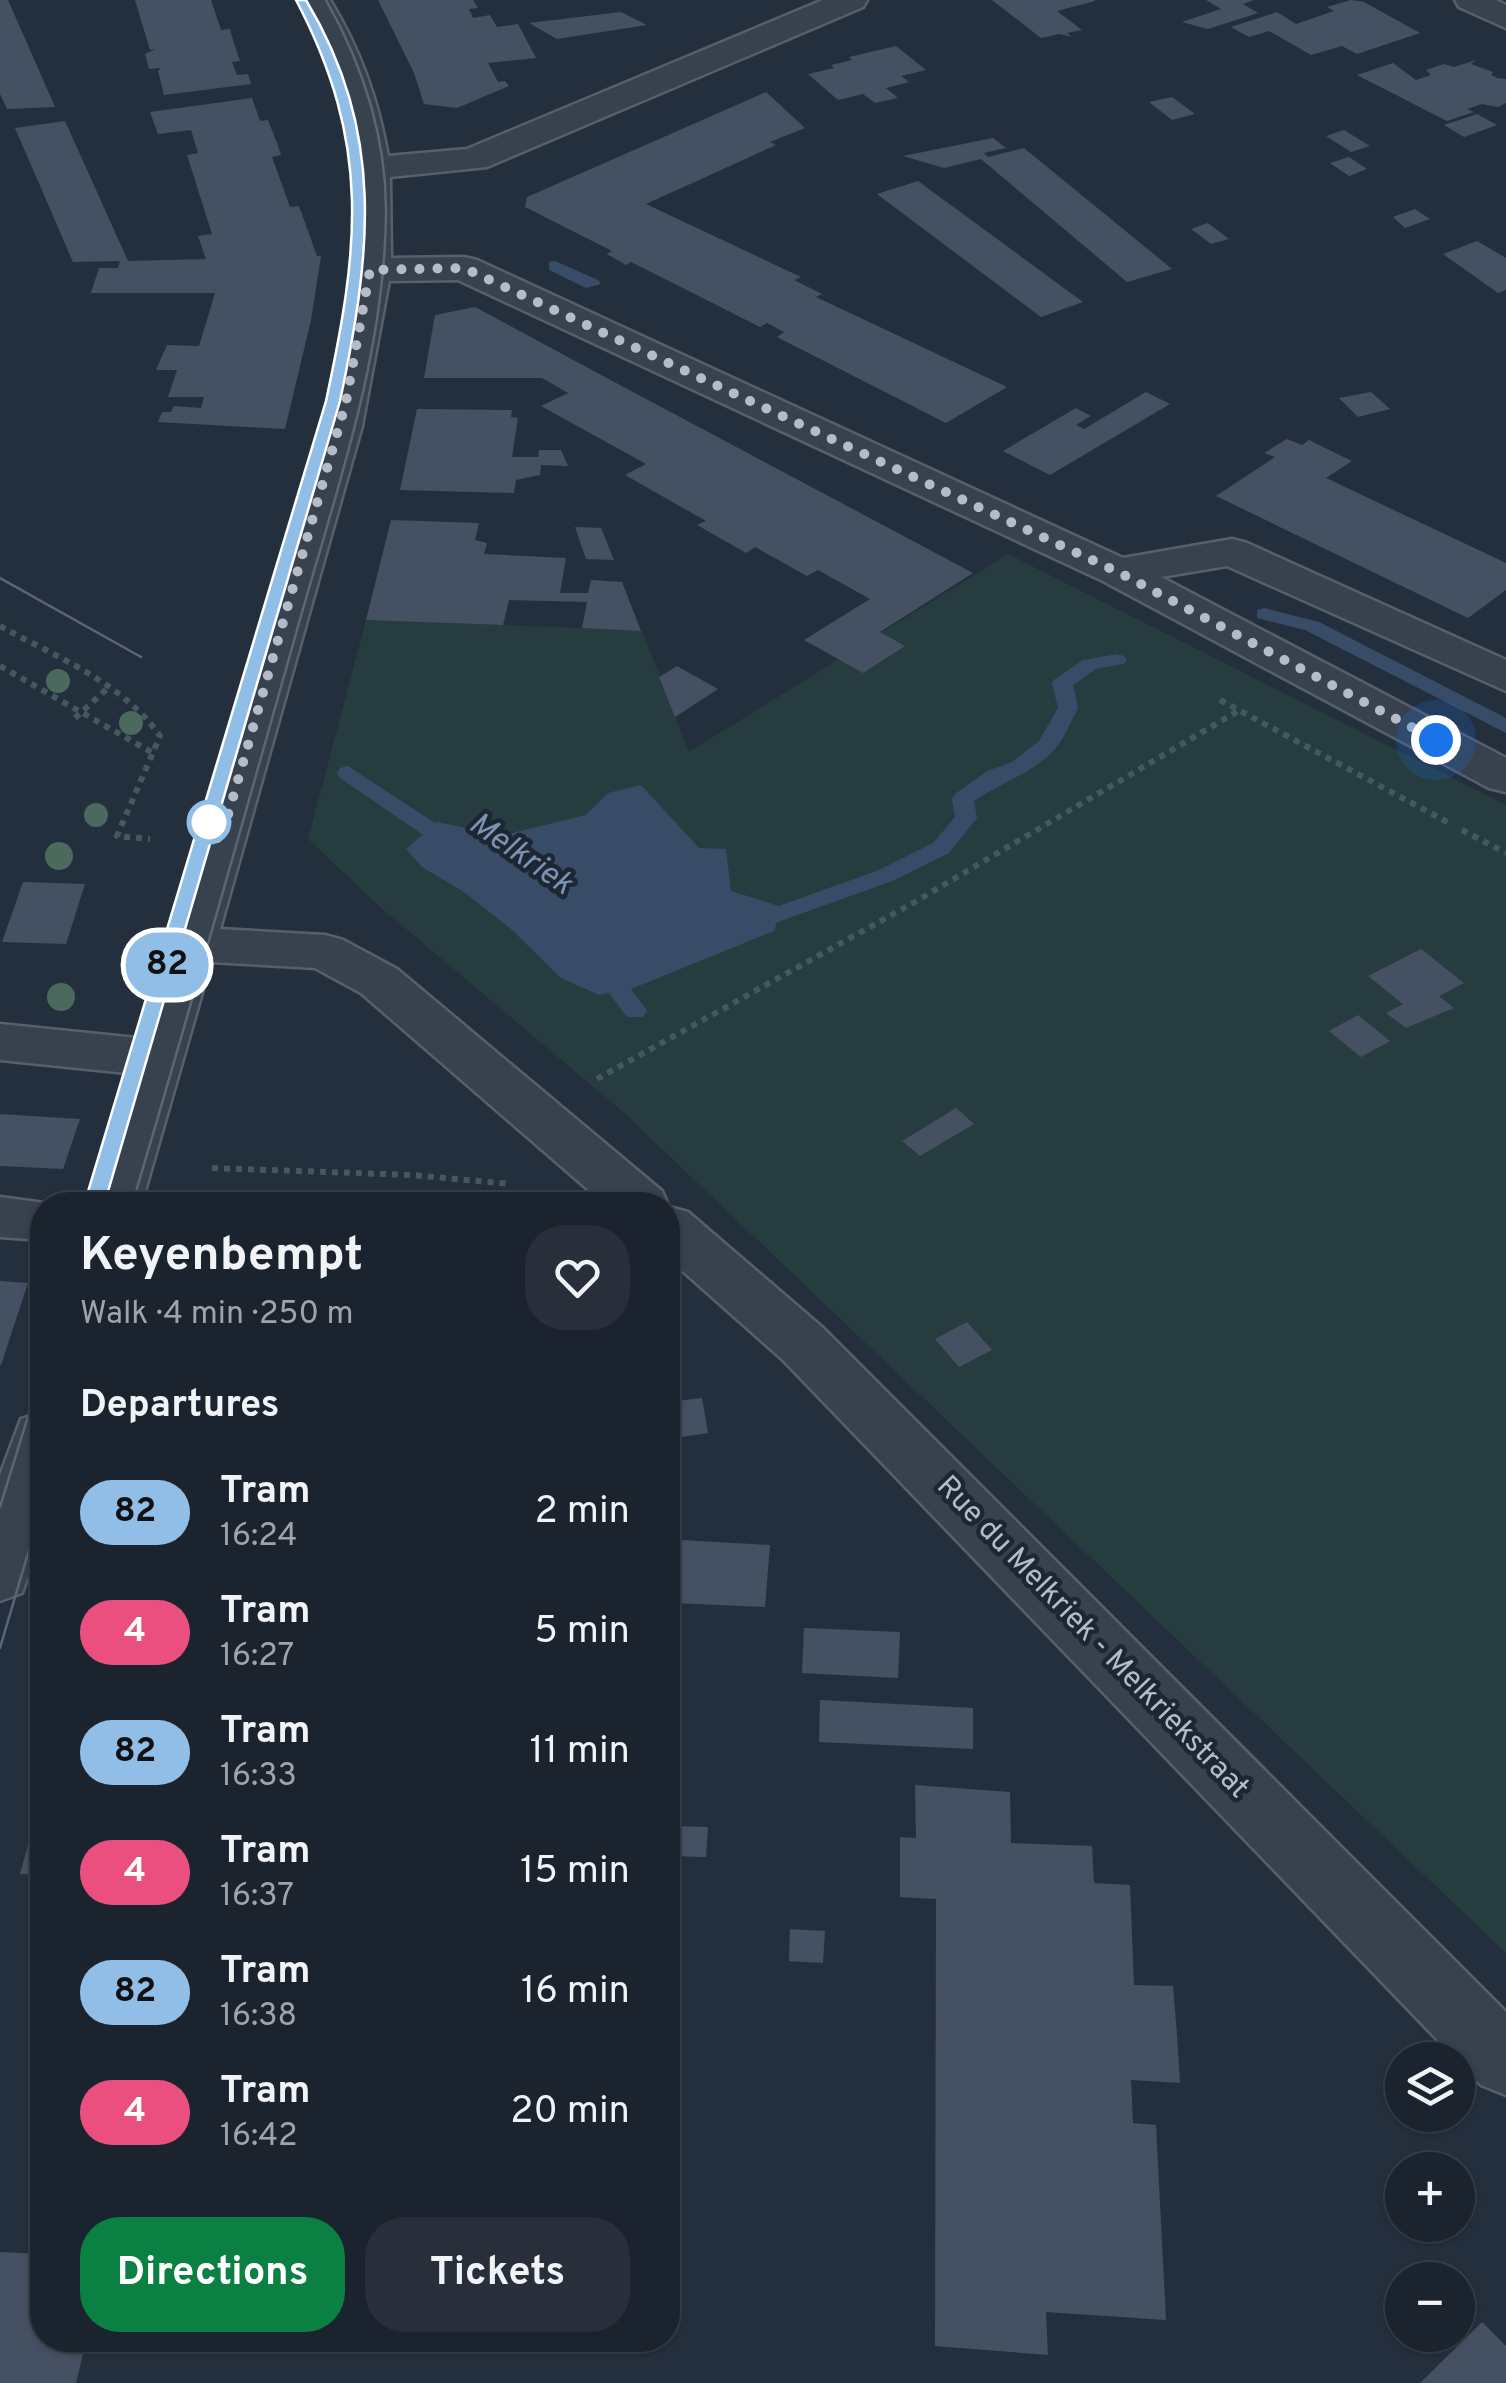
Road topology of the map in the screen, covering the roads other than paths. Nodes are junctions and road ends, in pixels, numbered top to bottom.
1 (314, 0) edge
2 (851, 0) edge
3 (1471, 0) edge
4 (1506, 18) edge
5 (372, 168) junction
6 (370, 270) junction
7 (1118, 572) junction
8 (1506, 676) edge
9 (1506, 777) edge
10 (191, 944) junction
11 (0, 1042) edge
12 (158, 1058) junction
13 (117, 1192) edge
14 (627, 1192) edge
15 (0, 1217) edge
16 (30, 1219) edge
17 (680, 1237) edge
18 (30, 1476) edge
19 (0, 1576) edge
20 (1506, 2061) edge

1 - 5 street
2 - 5 street
3 - 4 street
5 - 6 street
6 - 7 street
6 - 10 street
7 - 8 street
7 - 9 street
10 - 12 street
10 - 14 street
11 - 12 street
12 - 13 street
15 - 16 street
17 - 20 street, Rue du Melkriek - Melkriekstraat
18 - 19 street

